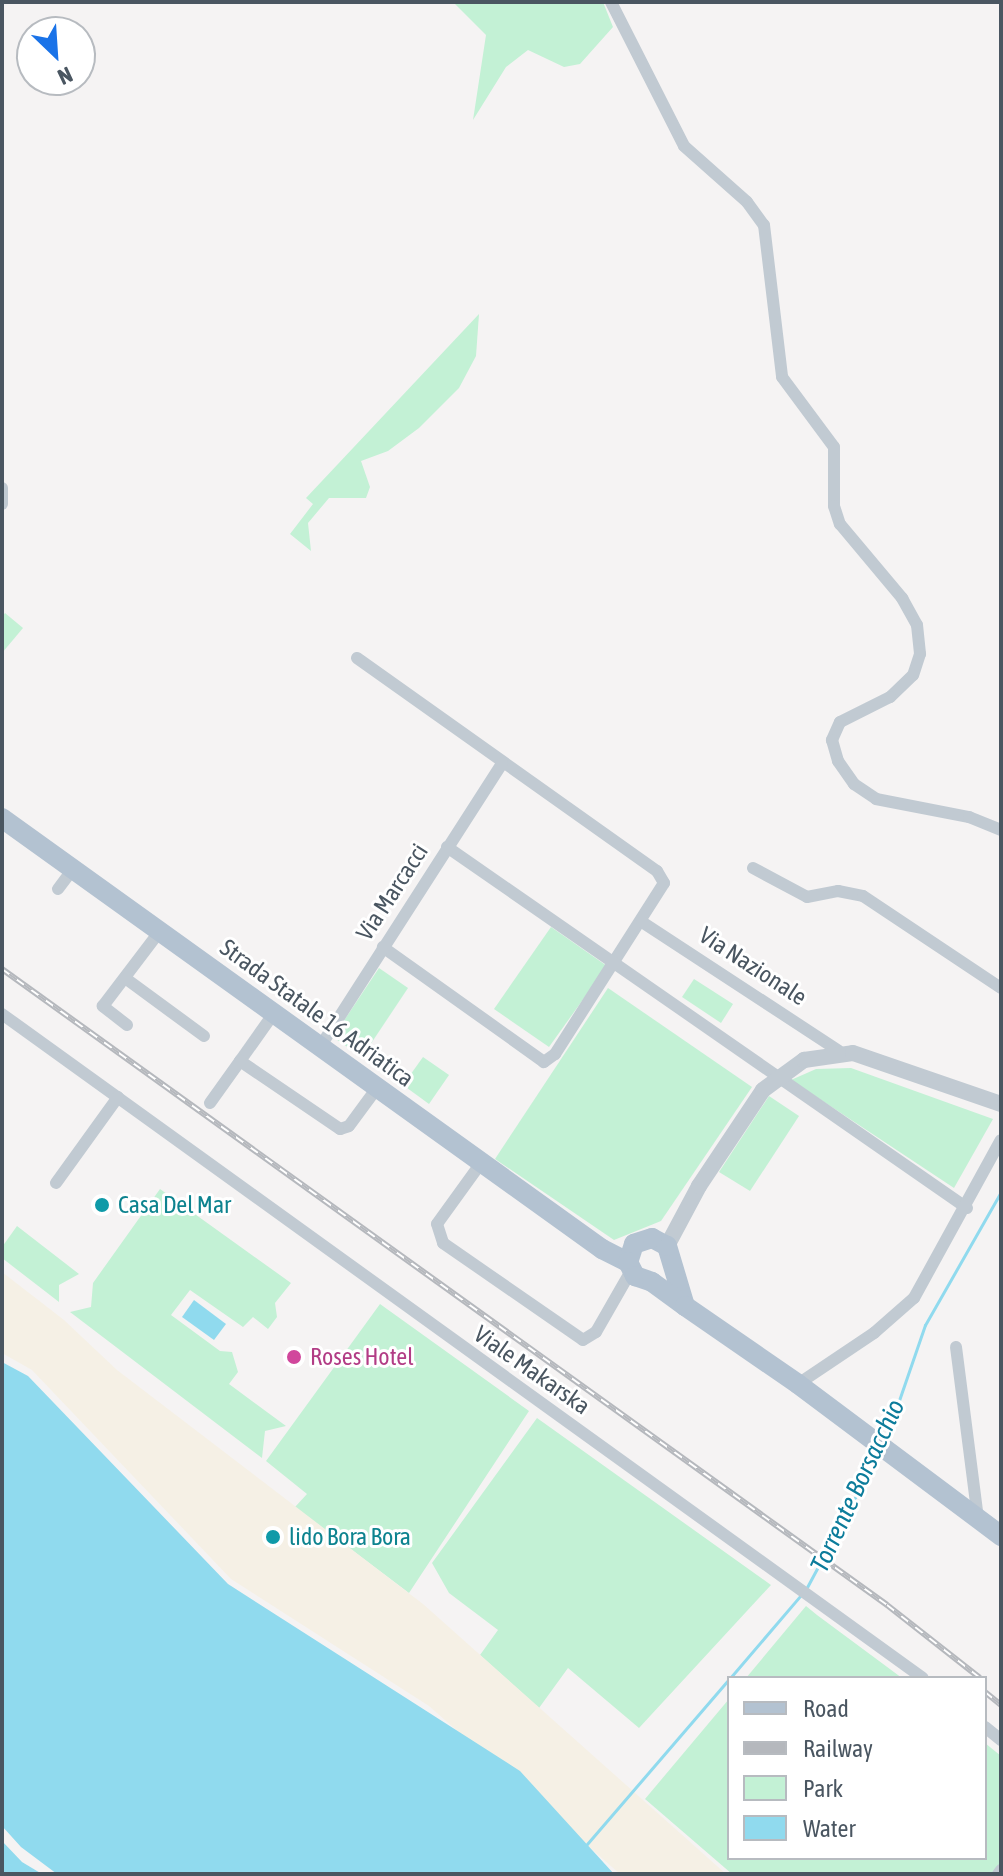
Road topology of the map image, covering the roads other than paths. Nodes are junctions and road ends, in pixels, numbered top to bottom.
1 (611, 2) edge
2 (2, 488) edge
3 (2, 504) edge
4 (357, 658) dead end
5 (502, 763) junction
6 (2, 818) edge
7 (1001, 830) edge
8 (447, 847) junction
9 (74, 868) junction
10 (753, 868) dead end
11 (58, 889) dead end
12 (152, 920) junction
13 (642, 922) junction
14 (383, 947) junction
15 (614, 964) junction
16 (125, 978) junction
17 (1001, 988) edge
18 (274, 1013) junction
19 (2, 1014) edge
20 (127, 1025) dead end
21 (204, 1036) dead end
22 (320, 1047) junction
23 (839, 1051) junction
24 (240, 1061) junction
25 (776, 1076) junction
26 (377, 1088) junction
27 (118, 1097) junction
28 (210, 1103) dead end
29 (1001, 1104) edge
30 (1001, 1140) edge
31 (481, 1163) junction
32 (56, 1183) dead end
33 (967, 1208) junction
34 (660, 1242) junction
35 (670, 1268) junction
36 (636, 1269) junction
37 (685, 1306) junction
38 (956, 1347) dead end
39 (798, 1384) junction
40 (978, 1518) junction
41 (1000, 1535) edge
42 (920, 1676) edge

1 - 7 street
2 - 3 street
4 - 5 street
5 - 8 street, Via Marcacci
5 - 13 street
6 - 9 main road, Strada Statale 16 Adriatica
8 - 14 street, Via Marcacci
8 - 15 street
9 - 11 street
9 - 12 main road, Strada Statale 16 Adriatica
10 - 17 street
12 - 16 street
12 - 18 main road, Strada Statale 16 Adriatica
13 - 15 street
13 - 23 street, Via Nazionale
14 - 15 street
14 - 22 street, Via Marcacci
15 - 25 street
16 - 20 street
16 - 21 street
18 - 22 main road, Strada Statale 16 Adriatica
18 - 24 street
19 - 27 street, Viale Makarska
22 - 26 main road, Strada Statale 16 Adriatica
23 - 25 street
23 - 29 street, Via Nazionale
24 - 26 street
24 - 28 street
25 - 33 street
25 - 34 street
26 - 31 main road, Strada Statale 16 Adriatica
27 - 32 street
27 - 42 street, Viale Makarska
30 - 33 street
31 - 36 main road, Strada Statale 16 Adriatica
31 - 36 street
33 - 39 street
34 - 35 main road
34 - 36 main road
35 - 36 main road
35 - 37 main road
36 - 37 main road, Strada Statale 16 Adriatica
37 - 39 main road, Strada Statale 16 Adriatica
38 - 40 street
39 - 40 main road, Strada Statale 16 Adriatica
40 - 41 main road, Strada Statale 16 Adriatica

